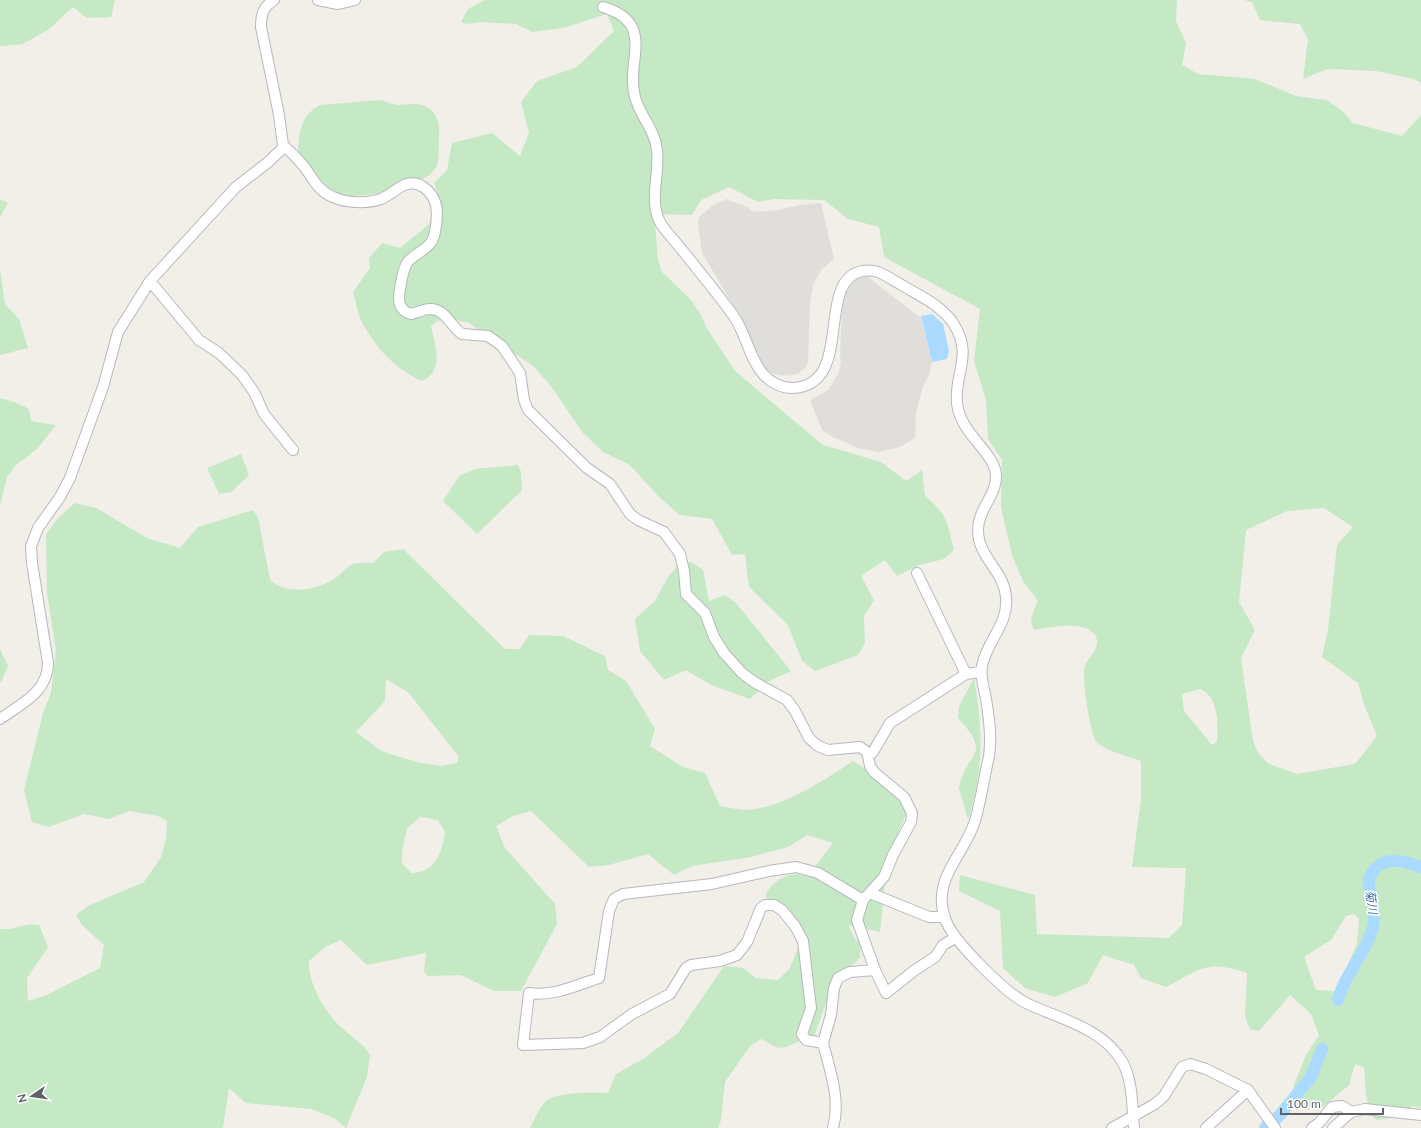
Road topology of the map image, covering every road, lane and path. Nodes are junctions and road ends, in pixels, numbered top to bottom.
1 (274, 0) edge
2 (318, 0) edge
3 (355, 0) edge
4 (603, 7) dead end
5 (283, 145) junction
6 (150, 281) junction
7 (293, 450) dead end
8 (917, 574) dead end
9 (981, 672) junction
10 (966, 674) junction
11 (0, 719) edge
12 (868, 756) junction
13 (866, 897) junction
14 (944, 917) junction
15 (955, 938) junction
16 (875, 970) junction
17 (823, 1043) junction
18 (1248, 1090) junction
19 (1351, 1112) junction
20 (1421, 1115) edge
21 (1133, 1116) junction
22 (1273, 1124) edge
23 (833, 1128) edge
24 (1112, 1128) edge
25 (1134, 1128) edge
26 (1206, 1128) edge
27 (1312, 1128) edge
28 (1333, 1128) edge

1 - 5 street
2 - 3 street
4 - 9 street
5 - 6 street
5 - 12 street
6 - 7 street
6 - 11 street
8 - 10 street
9 - 10 street
9 - 14 street
10 - 12 street
12 - 13 street
13 - 14 street
13 - 16 street
13 - 17 street
14 - 15 street
15 - 16 street
15 - 21 street
16 - 17 street
17 - 23 street
18 - 21 street
18 - 22 street
18 - 26 street
19 - 20 street
19 - 27 street
19 - 28 street
21 - 24 street
21 - 25 street

